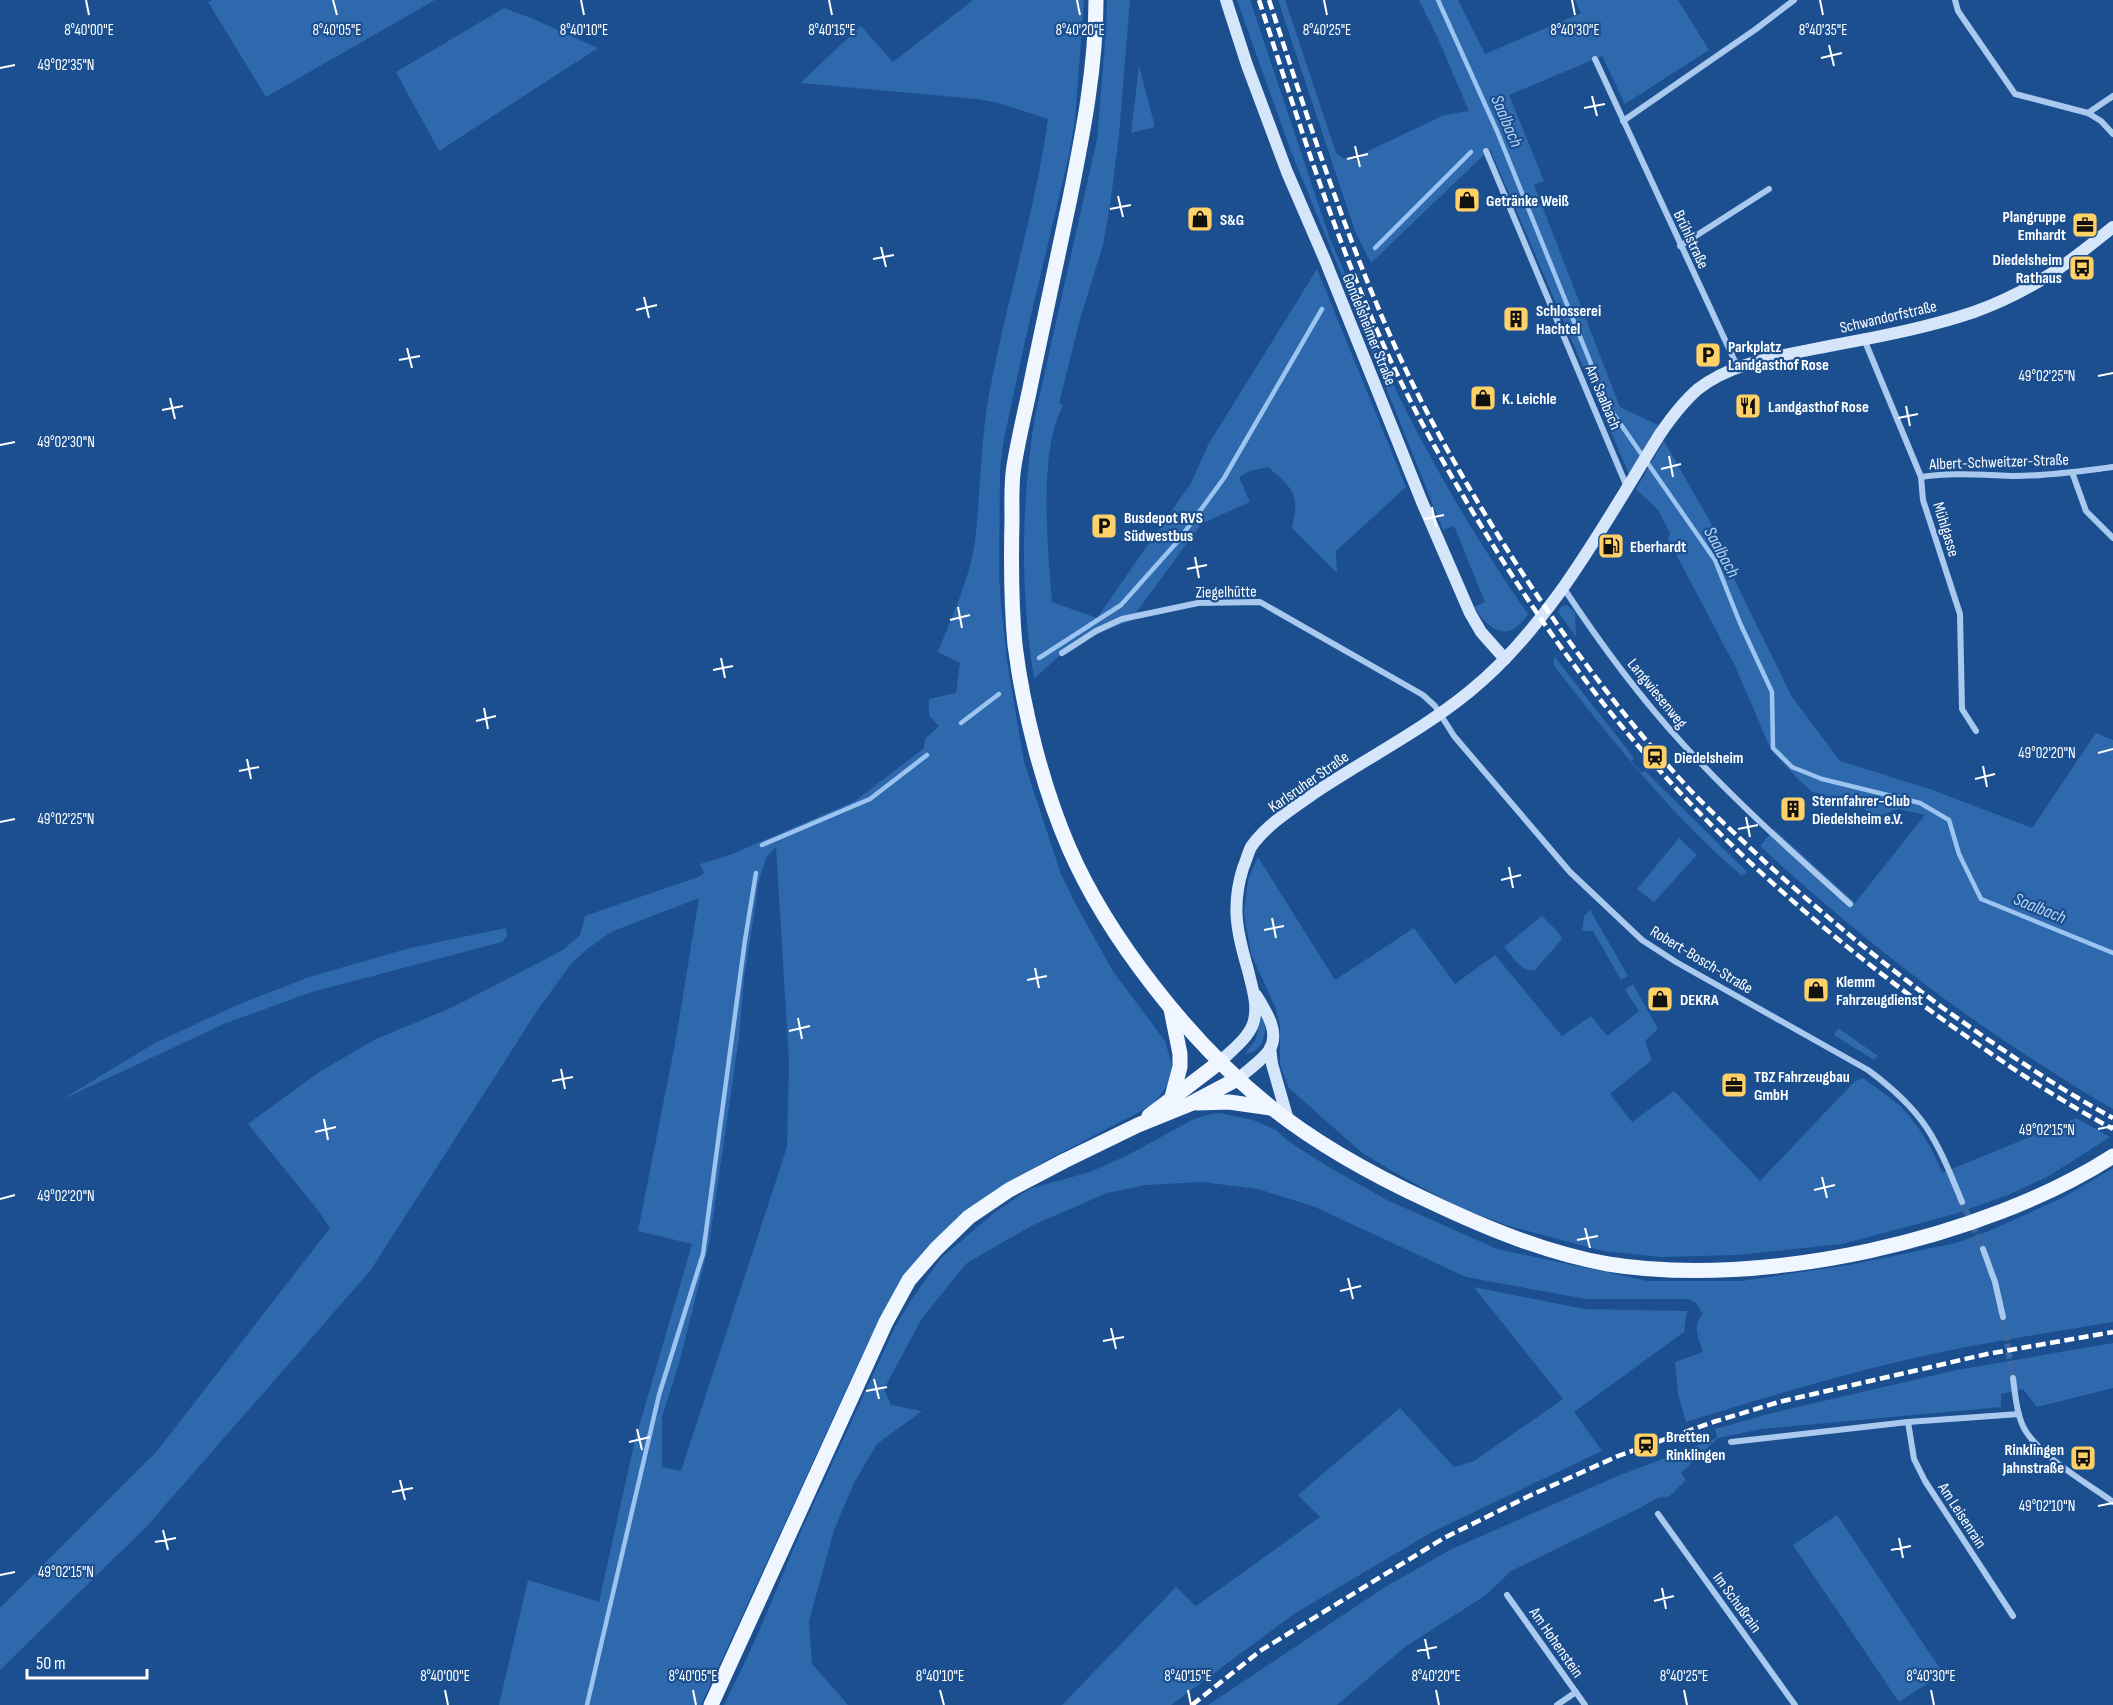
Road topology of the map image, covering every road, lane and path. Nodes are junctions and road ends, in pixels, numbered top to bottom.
1 (1096, 0) edge
2 (1226, 0) edge
3 (1794, 0) edge
4 (1955, 0) edge
5 (1595, 59) dead end
6 (2113, 96) edge
7 (2088, 113) junction
8 (1623, 121) junction
9 (2113, 134) edge
10 (1486, 151) dead end
11 (1769, 189) dead end
12 (2113, 227) edge
13 (1680, 246) junction
14 (1864, 339) junction
15 (1738, 368) junction
16 (2113, 467) edge
17 (2072, 472) junction
18 (1921, 477) junction
19 (1627, 487) junction
20 (2113, 538) edge
21 (1563, 586) junction
22 (1062, 653) dead end
23 (1505, 659) junction
24 (1440, 714) junction
25 (1976, 731) dead end
26 (1850, 904) dead end
27 (1253, 990) junction
28 (1171, 1009) junction
29 (1270, 1048) junction
30 (1221, 1061) junction
31 (1239, 1078) junction
32 (1172, 1097) junction
33 (1190, 1104) junction
34 (1271, 1108) junction
35 (1288, 1120) junction
36 (1138, 1125) junction
37 (2113, 1155) edge
38 (1962, 1202) tunnel mouth
39 (1983, 1249) tunnel mouth
40 (2003, 1317) tunnel mouth
41 (2013, 1378) tunnel mouth
42 (2019, 1414) junction
43 (1908, 1422) junction
44 (1731, 1442) dead end
45 (2113, 1502) edge
46 (1658, 1514) dead end
47 (1507, 1595) dead end
48 (2013, 1616) dead end
49 (1576, 1692) junction
50 (711, 1705) edge
51 (1557, 1705) edge
52 (1585, 1705) edge
53 (1795, 1705) edge

1 - 28 main road
2 - 23 street, Gondelsheimer Straße
3 - 8 street
4 - 7 street
5 - 8 street, Brühlstraße
6 - 7 street
7 - 9 street
8 - 13 street, Brühlstraße
10 - 19 street, Am Saalbach
11 - 13 street
12 - 14 street, Schwandorfstraße
13 - 15 street, Brühlstraße
14 - 15 street, Schwandorfstraße
14 - 18 street, Mühlgasse
15 - 19 street, Schwandorfstraße
16 - 17 street, Albert-Schweitzer-Straße
17 - 18 street, Albert-Schweitzer-Straße
17 - 20 street
18 - 25 street, Mühlgasse
19 - 21 street, Schwandorfstraße
21 - 23 street, Schwandorfstraße
21 - 26 street, Langwiesenweg
22 - 24 street, Ziegelhütte
23 - 24 street, Karlsruher Straße
24 - 27 street, Karlsruher Straße
24 - 38 street, Robert-Bosch-Straße
27 - 29 street, Karlsruher Straße
27 - 30 street, Karlsruher Straße
28 - 30 main road
28 - 32 main road
29 - 31 street
29 - 35 street, Karlsruher Straße
30 - 31 main road
30 - 32 main road
31 - 33 main road
31 - 34 main road
32 - 36 main road
33 - 34 main road
33 - 36 main road
34 - 35 main road
35 - 37 main road
36 - 50 main road
39 - 40 street
41 - 42 street
42 - 43 street
42 - 45 street
43 - 44 street
43 - 48 street, Am Leisenrain
46 - 53 street, Im Schußrain
47 - 49 street, Am Hohenstein
49 - 51 street
49 - 52 street, Am Hohenstein

